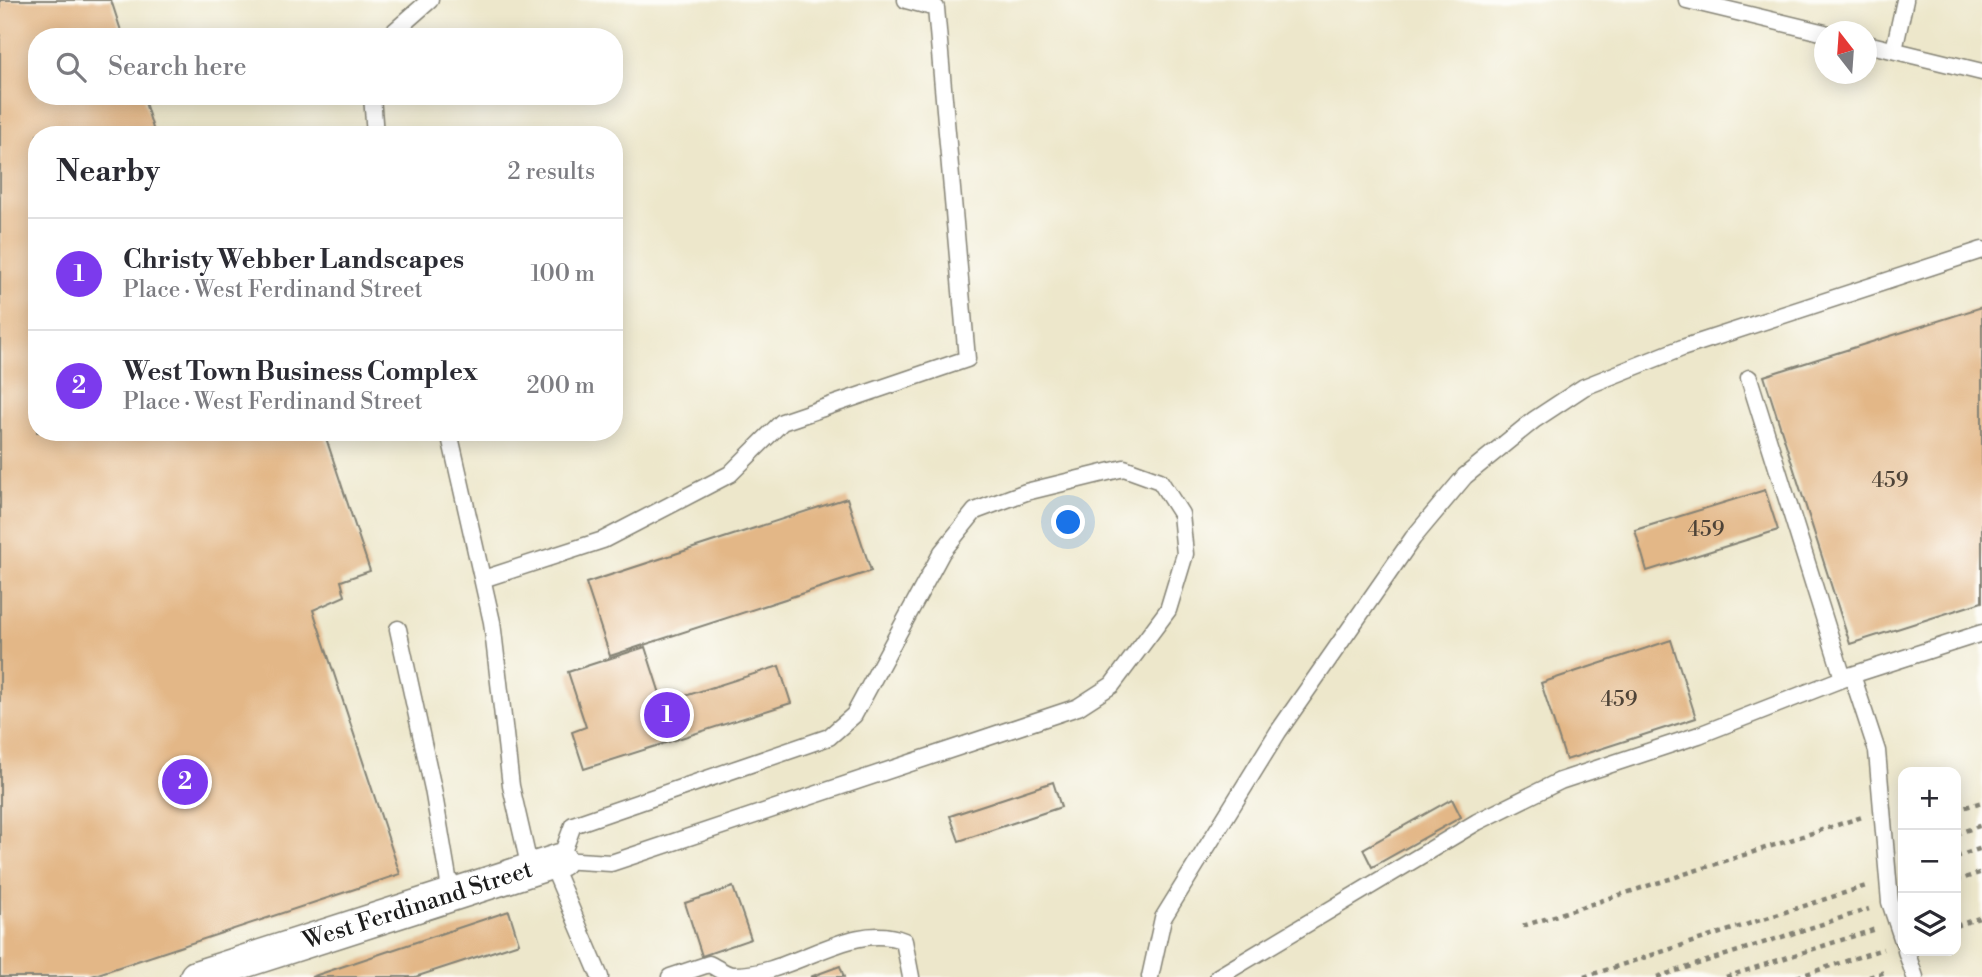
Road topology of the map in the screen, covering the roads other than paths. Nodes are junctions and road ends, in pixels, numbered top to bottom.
1 (430, 0) edge
2 (906, 0) edge
3 (1687, 0) edge
4 (1905, 0) edge
5 (398, 28) edge
6 (1814, 30) edge
7 (1877, 46) edge
8 (1894, 50) junction
9 (1982, 72) edge
10 (373, 105) edge
11 (374, 126) edge
12 (1982, 250) edge
13 (1749, 378) dead end
14 (451, 441) edge
15 (483, 579) junction
16 (398, 629) dead end
17 (1982, 633) edge
18 (1847, 677) junction
19 (547, 864) junction
20 (451, 895) junction
21 (1897, 944) edge
22 (1908, 956) edge
23 (196, 977) edge
24 (600, 977) edge
25 (670, 977) edge
26 (911, 977) edge
27 (1150, 977) edge
28 (1218, 977) edge
29 (1915, 977) edge

1 - 5 lane
2 - 15 lane
3 - 6 lane
4 - 8 lane
7 - 8 lane
8 - 9 lane
10 - 11 lane
12 - 27 lane
13 - 18 lane
14 - 15 lane
15 - 19 lane
16 - 20 lane
17 - 18 lane
18 - 21 lane
18 - 28 lane
19 - 19 lane
19 - 20 street, West Ferdinand Street
19 - 24 lane
20 - 23 street, West Ferdinand Street
22 - 29 lane
25 - 26 lane

